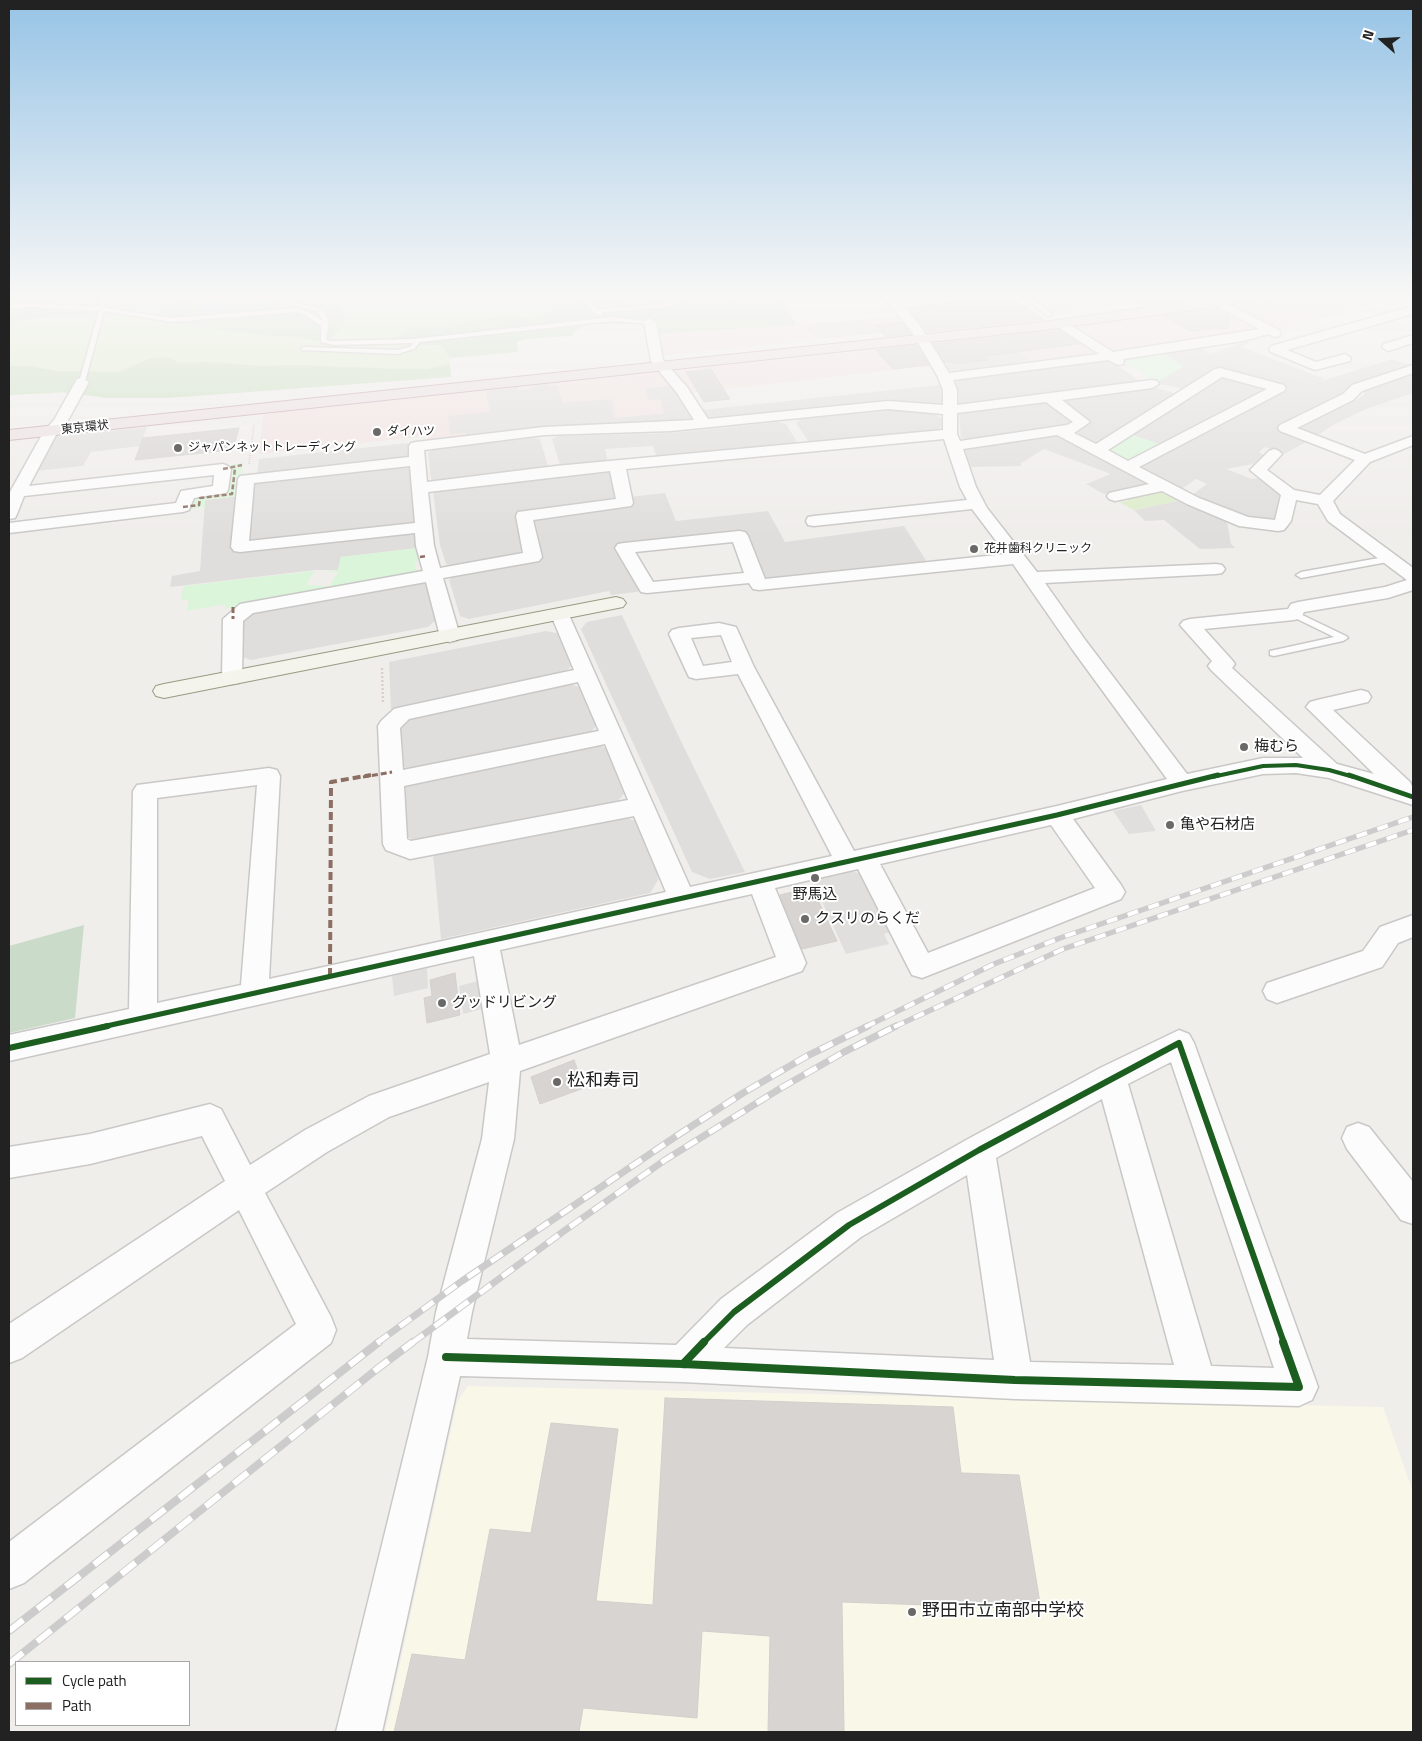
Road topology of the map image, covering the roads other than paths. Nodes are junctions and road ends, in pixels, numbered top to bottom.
1 (84, 375) edge
2 (552, 375) edge
3 (669, 375) edge
4 (959, 375) edge
5 (1141, 375) edge
6 (1215, 375) edge
7 (1232, 375) edge
8 (1395, 375) edge
9 (945, 377) joint
10 (82, 382) joint
11 (1161, 387) junction
12 (1185, 394) junction
13 (1049, 397) junction
14 (949, 410) junction
15 (703, 424) junction
16 (793, 425) junction
17 (9, 427) edge
18 (56, 427) junction
19 (1060, 431) junction
20 (9, 436) edge
21 (952, 440) junction
22 (1413, 440) edge
23 (547, 443) junction
24 (806, 447) junction
25 (1096, 451) junction
26 (1274, 454) dead end
27 (1365, 459) junction
28 (417, 461) junction
29 (617, 465) junction
30 (1127, 467) junction
31 (556, 471) junction
32 (1164, 486) junction
33 (420, 488) junction
34 (18, 492) junction
35 (1289, 494) junction
36 (1115, 496) dead end
37 (1324, 500) junction
38 (977, 504) junction
39 (9, 514) edge
40 (814, 521) dead end
41 (423, 527) junction
42 (9, 528) edge
43 (1018, 558) junction
44 (1216, 568) dead end
45 (1407, 572) edge
46 (1301, 575) dead end
47 (434, 576) junction
48 (755, 577) junction
49 (1032, 578) junction
50 (616, 603) dead end
51 (1294, 614) junction
52 (560, 615) junction
53 (450, 636) junction
54 (1274, 653) dead end
55 (744, 667) dead end
56 (585, 674) junction
57 (232, 678) junction
58 (164, 691) dead end
59 (1361, 697) dead end
60 (610, 736) junction
61 (1329, 770) junction
62 (392, 780) junction
63 (1182, 783) junction
64 (1411, 796) edge
65 (641, 806) junction
66 (1057, 815) junction
67 (856, 860) junction
68 (760, 882) junction
69 (682, 899) junction
70 (1413, 926) edge
71 (485, 943) junction
72 (1277, 992) dead end
73 (254, 993) junction
74 (143, 1018) junction
75 (9, 1048) edge
76 (506, 1064) junction
77 (1111, 1078) junction
78 (1358, 1138) dead end
79 (979, 1150) junction
80 (9, 1162) edge
81 (245, 1187) junction
82 (1413, 1208) edge
83 (9, 1345) edge
84 (446, 1357) junction
85 (683, 1364) junction
86 (1015, 1380) junction
87 (1198, 1384) junction
88 (9, 1568) edge
89 (359, 1732) edge

1 - 10 lane
2 - 18 highway, 東京環状
3 - 15 street
4 - 9 street
5 - 11 street
6 - 12 street
7 - 30 street
8 - 27 street
9 - 14 street
10 - 18 street
11 - 12 street
11 - 13 street
12 - 25 street
13 - 14 street
13 - 19 street
14 - 16 street
14 - 21 street
15 - 16 street
15 - 23 street
16 - 24 street
17 - 18 highway, 東京環状
18 - 20 highway, 東京環状
18 - 34 street
19 - 21 street
19 - 25 street
21 - 24 street
21 - 38 street
22 - 27 street
23 - 28 street
23 - 31 street
24 - 29 street
25 - 30 street
26 - 35 street
27 - 37 street
28 - 33 street
28 - 41 street
29 - 31 street
29 - 47 street
30 - 32 street
31 - 33 street
32 - 35 street
32 - 36 street
33 - 41 street
34 - 39 street
34 - 42 street
35 - 37 street
37 - 45 street
38 - 40 street
38 - 43 street
41 - 47 street
43 - 48 street
43 - 49 street
44 - 49 street
45 - 46 lane
45 - 51 street
47 - 53 street
47 - 57 street
48 - 48 street
49 - 63 street
50 - 52 street
51 - 54 lane
51 - 61 street
52 - 53 street
52 - 56 street
53 - 57 street
55 - 67 street
56 - 60 street
56 - 62 street
57 - 58 street
59 - 64 street
60 - 62 street
60 - 65 street
61 - 63 street
61 - 64 street
62 - 65 street
63 - 66 street
65 - 69 street
66 - 67 street
66 - 67 street
67 - 68 street
68 - 69 street
68 - 76 street
69 - 71 street
70 - 72 street
71 - 73 street
71 - 76 street
73 - 74 street
73 - 74 street
74 - 75 street
76 - 81 street
76 - 84 street
77 - 79 street
77 - 87 street
77 - 87 street
78 - 82 street
79 - 85 street
79 - 86 street
80 - 81 street
81 - 83 street
81 - 88 street
84 - 85 street
84 - 89 street
85 - 86 street
86 - 87 street

